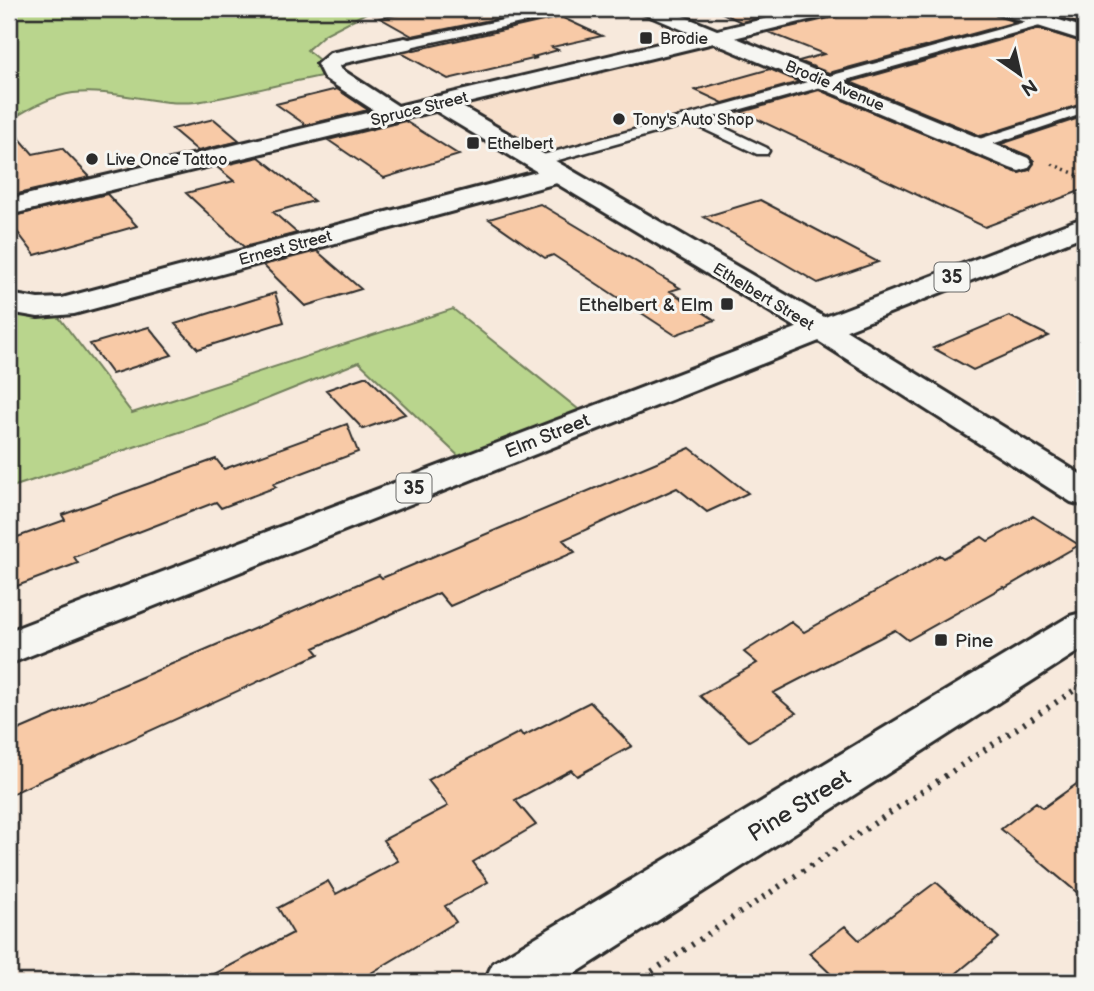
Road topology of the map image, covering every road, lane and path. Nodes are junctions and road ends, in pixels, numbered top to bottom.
1 (572, 9) edge
2 (650, 9) edge
3 (830, 9) edge
4 (1004, 9) edge
5 (1043, 21) junction
6 (1085, 35) edge
7 (717, 36) junction
8 (405, 44) joint
9 (826, 81) junction
10 (439, 103) junction
11 (1085, 109) edge
12 (395, 114) junction
13 (693, 118) junction
14 (975, 145) junction
15 (762, 151) dead end
16 (1019, 163) dead end
17 (548, 167) junction
18 (9, 207) edge
19 (1085, 225) edge
20 (9, 303) edge
21 (820, 328) junction
22 (1085, 494) edge
23 (1085, 627) edge
24 (9, 648) edge
25 (1085, 683) edge
26 (513, 982) edge
27 (636, 982) edge

1 - 8 lane
2 - 7 street, Brodie Avenue
3 - 7 street, Spruce Street
4 - 5 street
5 - 6 street
5 - 9 lane
7 - 9 street, Brodie Avenue
7 - 10 street, Spruce Street
8 - 12 street
9 - 13 lane
9 - 14 street, Brodie Avenue
10 - 12 street, Spruce Street
10 - 17 street, Ethelbert Street
11 - 14 lane
12 - 18 street, Spruce Street
13 - 15 lane
13 - 17 lane
14 - 16 street, Brodie Avenue
17 - 20 street, Ernest Street
17 - 21 street, Ethelbert Street
19 - 21 street, Elm Street / 35
21 - 22 street, Ethelbert Street
21 - 24 street, Elm Street / 35
23 - 26 street, Pine Street
25 - 27 path

